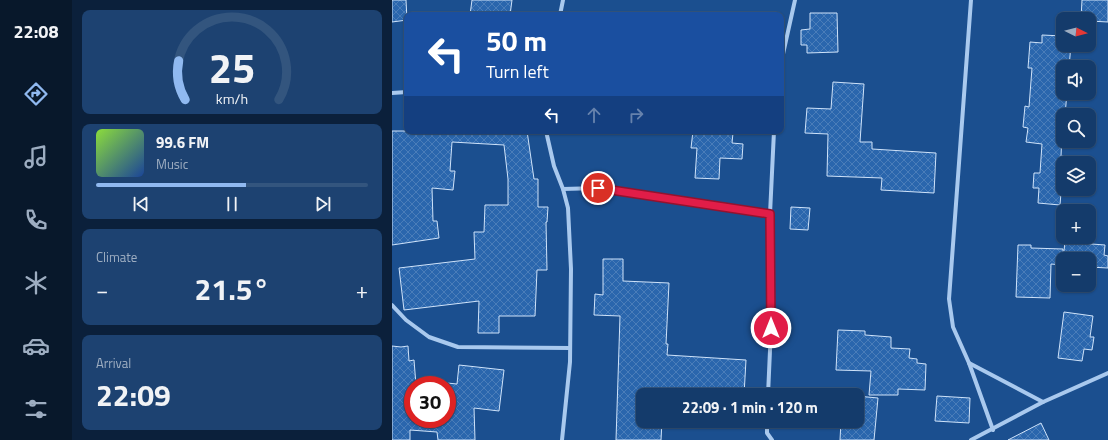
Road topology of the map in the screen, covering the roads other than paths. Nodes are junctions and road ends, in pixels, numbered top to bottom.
1 (563, 0) edge
2 (795, 0) edge
3 (971, 0) edge
4 (561, 12) edge
5 (784, 49) edge
6 (404, 92) edge
7 (392, 93) edge
8 (547, 134) edge
9 (774, 134) edge
10 (563, 189) junction
11 (770, 214) junction
12 (392, 305) edge
13 (570, 348) junction
14 (968, 363) junction
15 (1108, 373) edge
16 (768, 388) edge
17 (1043, 402) junction
18 (767, 428) edge
19 (992, 430) junction
20 (562, 440) edge
21 (772, 440) edge
22 (971, 440) edge

1 - 4 street
2 - 5 street
3 - 14 street
6 - 7 street
8 - 10 street
9 - 11 street
10 - 11 street
10 - 13 street
11 - 16 street
12 - 13 street
13 - 20 street
14 - 17 street
14 - 19 street
15 - 17 street
17 - 19 street
18 - 21 street
19 - 22 street

